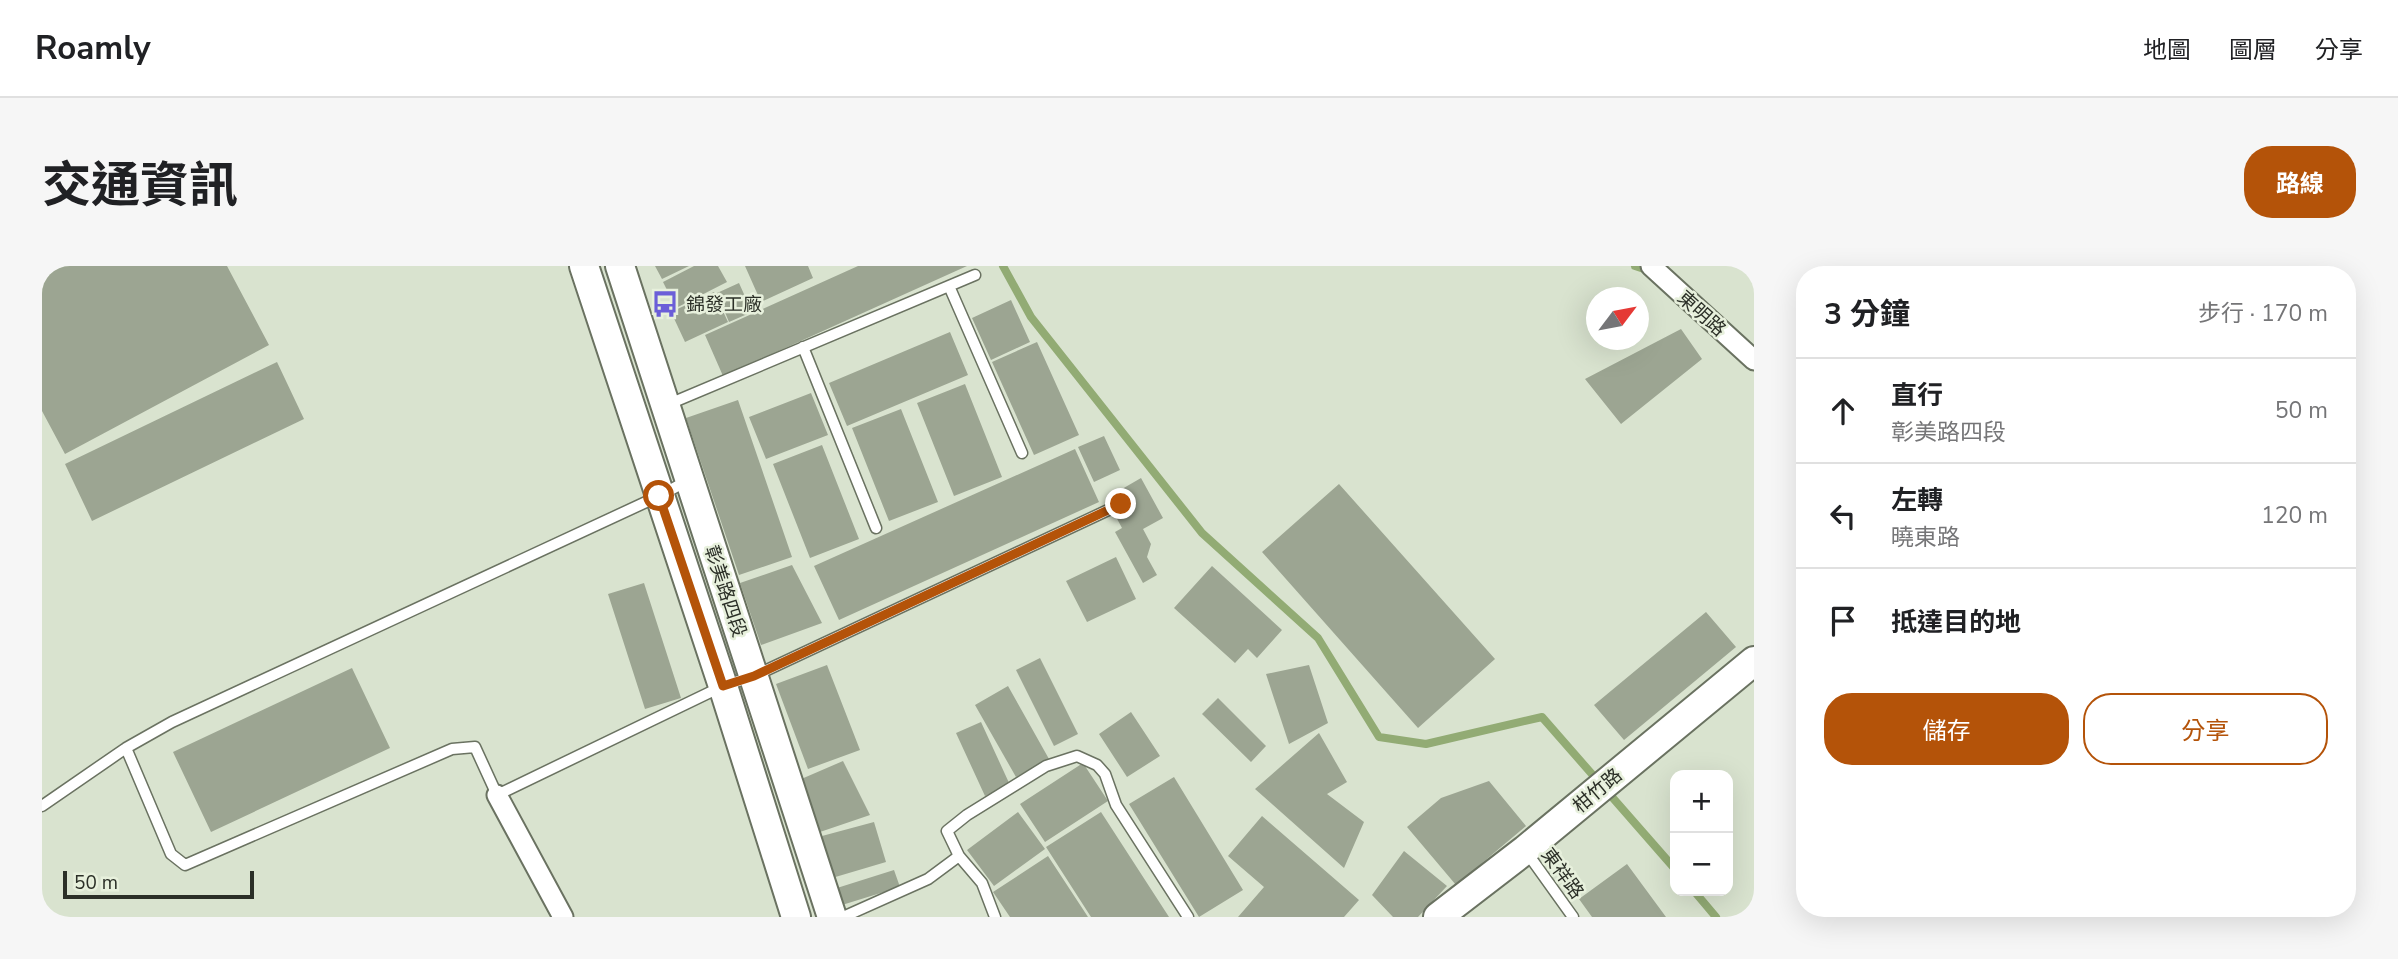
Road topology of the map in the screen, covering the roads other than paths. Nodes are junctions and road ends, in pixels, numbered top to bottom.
1 (584, 266) edge
2 (620, 266) edge
3 (1651, 266) edge
4 (975, 275) dead end
5 (949, 286) junction
6 (803, 347) junction
7 (1754, 359) edge
8 (665, 406) junction
9 (1023, 453) dead end
10 (689, 480) junction
11 (659, 496) junction
12 (1121, 504) dead end
13 (876, 527) dead end
14 (1754, 661) edge
15 (754, 676) junction
16 (723, 686) junction
17 (126, 748) junction
18 (497, 795) junction
19 (42, 806) edge
20 (1525, 850) junction
21 (959, 856) junction
22 (563, 917) edge
23 (796, 917) edge
24 (832, 917) edge
25 (843, 917) edge
26 (995, 917) edge
27 (1188, 917) edge
28 (1438, 917) edge
29 (1573, 917) edge

1 - 11 main road, 彰美路四段
2 - 8 main road, 彰美路四段
3 - 7 street, 東明路
4 - 5 lane
5 - 6 lane
5 - 9 lane
6 - 8 lane
6 - 13 lane
8 - 10 main road, 彰美路四段
10 - 11 lane
10 - 15 main road, 彰美路四段
11 - 16 main road, 彰美路四段
11 - 17 lane
12 - 15 lane
14 - 20 main road, 柑竹路
15 - 16 lane
15 - 24 main road, 彰美路四段
16 - 18 lane
16 - 23 main road, 彰美路四段
17 - 18 lane
17 - 19 lane
18 - 22 street
20 - 28 main road, 柑竹路
20 - 29 lane, 東祥路
21 - 25 lane
21 - 26 lane
21 - 27 lane

